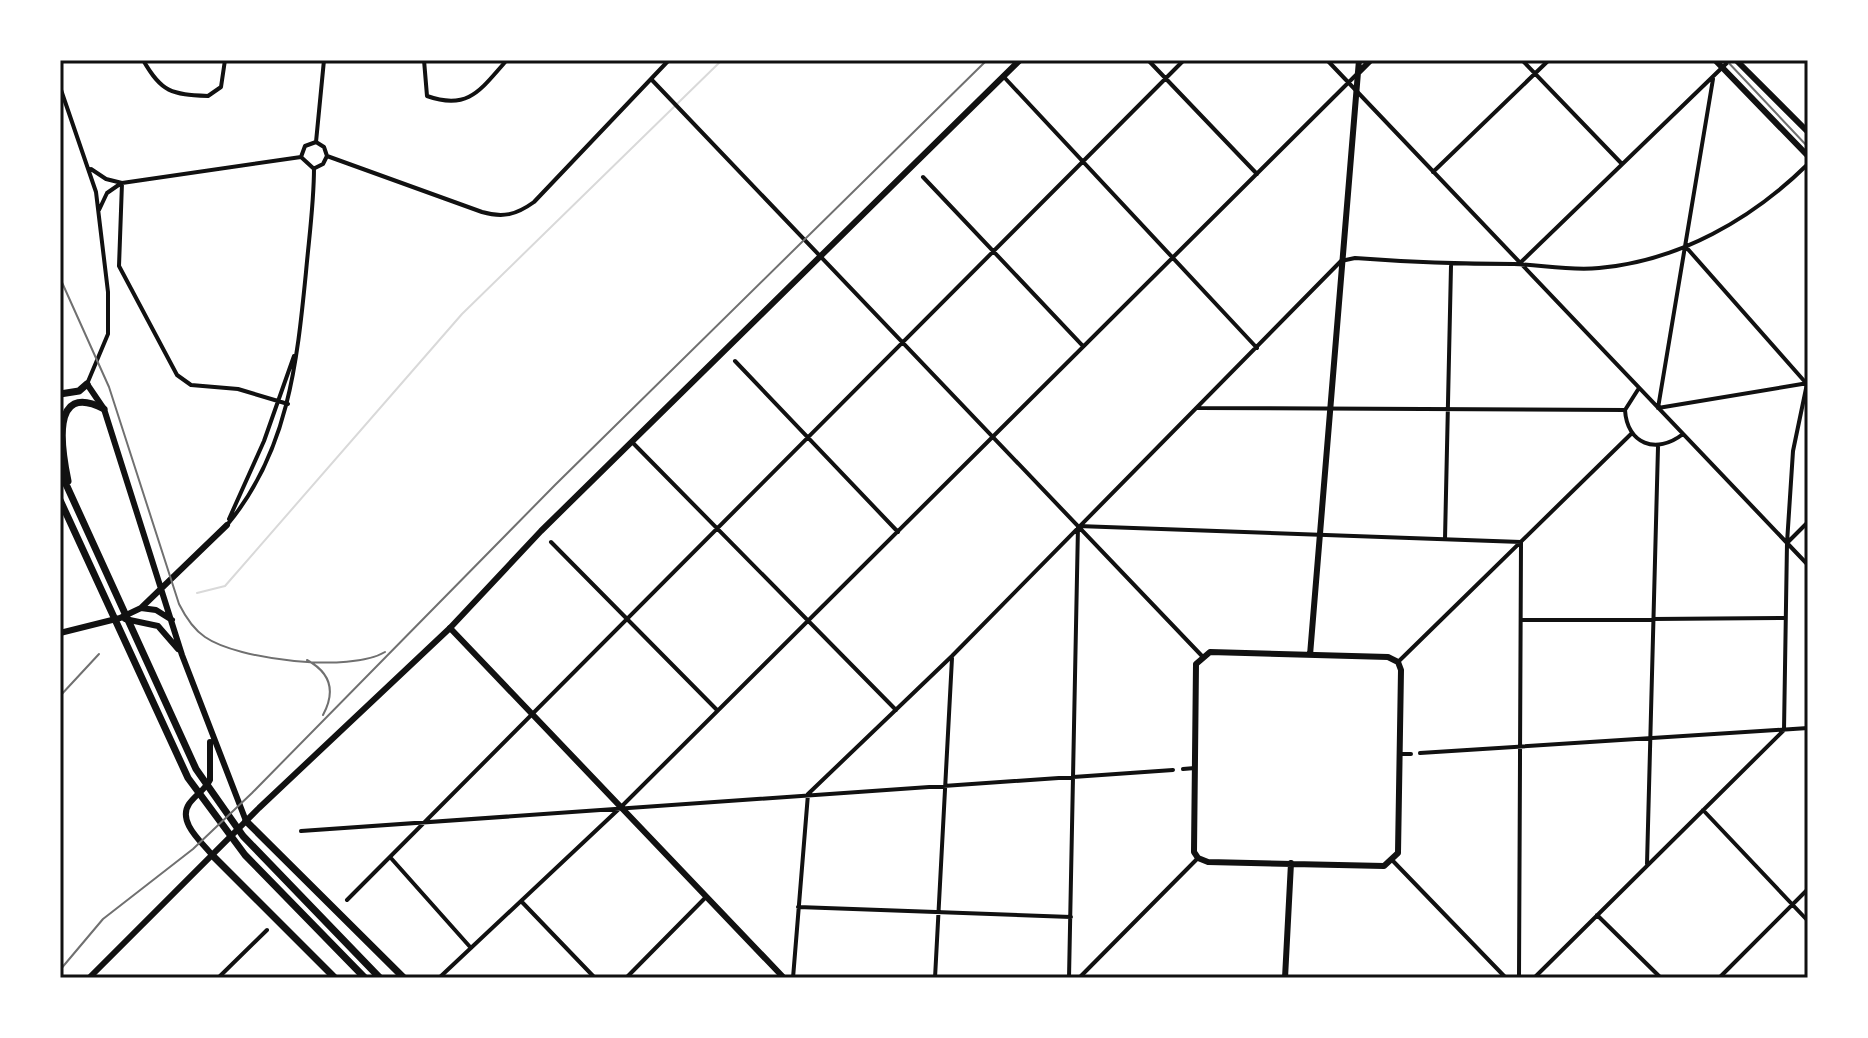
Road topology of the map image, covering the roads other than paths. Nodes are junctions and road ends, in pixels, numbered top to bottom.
1 (143, 60) edge
2 (225, 60) edge
3 (324, 60) edge
4 (424, 60) edge
5 (507, 60) edge
6 (669, 60) edge
7 (1020, 60) edge
8 (1148, 60) edge
9 (1184, 60) edge
10 (1327, 60) edge
11 (1359, 60) edge
12 (1371, 60) edge
13 (1522, 60) edge
14 (1549, 60) edge
15 (1715, 60) edge
16 (1733, 60) edge
17 (1723, 69) junction
18 (1358, 73) junction
19 (1535, 73) junction
20 (1003, 76) junction
21 (651, 79) junction
22 (1166, 79) junction
23 (1713, 79) junction
24 (1349, 83) junction
25 (60, 87) edge
26 (1357, 90) junction
27 (1808, 132) edge
28 (316, 142) junction
29 (327, 156) junction
30 (1808, 156) edge
31 (301, 157) junction
32 (1083, 162) junction
33 (1622, 164) junction
34 (1808, 164) edge
35 (89, 167) junction
36 (314, 168) junction
37 (1433, 172) junction
38 (1257, 174) junction
39 (923, 177) dead end
40 (122, 183) junction
41 (98, 214) junction
42 (1685, 246) junction
43 (993, 251) junction
44 (820, 256) junction
45 (1173, 258) junction
46 (1341, 261) junction
47 (1451, 264) junction
48 (1519, 264) junction
49 (903, 342) junction
50 (1083, 346) junction
51 (1257, 348) junction
52 (295, 351) junction
53 (735, 361) dead end
54 (1807, 382) edge
55 (87, 384) junction
56 (1639, 388) junction
57 (60, 394) edge
58 (278, 401) junction
59 (288, 404) junction
60 (1199, 408) junction
61 (1329, 408) junction
62 (1658, 408) junction
63 (104, 409) junction
64 (1448, 409) junction
65 (1625, 410) junction
66 (1631, 434) junction
67 (1683, 434) junction
68 (808, 437) junction
69 (992, 437) junction
70 (632, 442) junction
71 (1658, 447) junction
72 (60, 471) edge
73 (71, 495) junction
74 (60, 500) edge
75 (1808, 522) edge
76 (227, 525) junction
77 (1078, 526) junction
78 (717, 528) junction
79 (898, 532) junction
80 (1319, 535) junction
81 (1445, 539) junction
82 (551, 542) dead end
83 (1521, 542) junction
84 (1787, 543) junction
85 (1808, 565) edge
86 (162, 586) junction
87 (141, 608) junction
88 (120, 618) junction
89 (1785, 618) junction
90 (1652, 619) junction
91 (172, 620) junction
92 (626, 620) junction
93 (1521, 620) junction
94 (808, 621) junction
95 (450, 628) junction
96 (60, 633) edge
97 (182, 655) junction
98 (1310, 655) junction
99 (952, 656) junction
100 (1202, 656) junction
101 (1398, 662) junction
102 (717, 710) junction
103 (896, 710) junction
104 (532, 714) junction
105 (1808, 728) edge
106 (1784, 730) junction
107 (210, 735) junction
108 (1649, 739) junction
109 (1520, 747) junction
110 (1420, 753) dead end
111 (1400, 754) junction
112 (1411, 754) dead end
113 (1195, 768) junction
114 (1183, 769) dead end
115 (1173, 770) dead end
116 (1073, 776) junction
117 (945, 785) junction
118 (808, 794) junction
119 (621, 807) junction
120 (1703, 810) junction
121 (246, 821) junction
122 (425, 821) junction
123 (301, 831) dead end
124 (212, 855) junction
125 (390, 857) junction
126 (1198, 858) junction
127 (1393, 861) junction
128 (1291, 863) junction
129 (1647, 866) junction
130 (1808, 889) edge
131 (706, 896) junction
132 (347, 900) dead end
133 (521, 901) junction
134 (1793, 904) junction
135 (798, 907) junction
136 (939, 912) junction
137 (1597, 915) junction
138 (1071, 917) junction
139 (1808, 921) edge
140 (267, 930) dead end
141 (471, 948) junction
142 (332, 976) edge
143 (440, 977) edge
144 (89, 978) edge
145 (218, 978) edge
146 (322, 978) edge
147 (365, 978) edge
148 (380, 978) edge
149 (404, 978) edge
150 (595, 978) edge
151 (626, 978) edge
152 (784, 978) edge
153 (793, 978) edge
154 (935, 978) edge
155 (1069, 978) edge
156 (1079, 978) edge
157 (1285, 978) edge
158 (1506, 978) edge
159 (1519, 978) edge
160 (1534, 978) edge
161 (1661, 978) edge
162 (1719, 978) edge

1 - 2 street
3 - 28 street
4 - 5 street
6 - 21 street
7 - 20 street
8 - 22 street
9 - 22 street
10 - 24 street
11 - 18 street
12 - 18 street
13 - 19 street
14 - 19 street
15 - 17 street
16 - 17 street
16 - 27 street
17 - 23 street
17 - 30 street
18 - 24 street
18 - 26 street
19 - 33 street
19 - 37 street
20 - 32 street
20 - 44 street
21 - 29 street
21 - 44 street
22 - 32 street
22 - 38 street
23 - 33 street
23 - 42 street
24 - 26 street
24 - 38 street
25 - 35 street
26 - 37 street
26 - 46 street
28 - 29 street
28 - 31 street
29 - 36 street
31 - 36 street
31 - 40 street
32 - 43 street
32 - 45 street
33 - 48 street
34 - 42 street
35 - 40 street
35 - 41 street
36 - 52 street
37 - 48 street
38 - 45 street
39 - 43 street
40 - 41 street
40 - 58 street
41 - 55 street
42 - 48 street
42 - 54 street
42 - 62 street
43 - 49 street
43 - 50 street
44 - 49 street
44 - 70 street
45 - 50 street
45 - 51 street
46 - 47 street
46 - 51 street
46 - 61 street
47 - 48 street
47 - 64 street
48 - 56 street
49 - 68 street
49 - 69 street
50 - 69 street
51 - 60 street
52 - 58 street
52 - 59 street
53 - 68 street
54 - 62 street
54 - 84 street
55 - 57 main road
55 - 63 street
56 - 62 street
56 - 65 street
58 - 59 street
58 - 76 street
59 - 76 street
60 - 61 street
60 - 77 street
61 - 64 street
61 - 80 street
62 - 67 street
63 - 73 main road
63 - 86 street
64 - 65 street
64 - 81 street
65 - 66 street
66 - 71 street
66 - 83 street
67 - 71 street
67 - 84 street
68 - 78 street
68 - 79 street
69 - 77 street
69 - 79 street
70 - 78 street
70 - 95 street
71 - 90 street
72 - 73 main road
73 - 148 main road
74 - 147 main road
75 - 84 street
76 - 86 street
77 - 80 street
77 - 99 street
77 - 100 street
77 - 116 street
78 - 92 street
78 - 94 street
79 - 94 street
80 - 81 street
80 - 98 street
81 - 83 street
82 - 92 street
83 - 93 street
83 - 101 street
84 - 85 street
84 - 89 street
86 - 87 street
86 - 91 street
87 - 88 street
87 - 91 street
88 - 96 street
88 - 97 street
89 - 90 street
89 - 106 street
90 - 93 street
90 - 108 street
91 - 97 street
92 - 102 street
92 - 104 street
93 - 109 street
94 - 102 street
94 - 103 street
95 - 104 street
95 - 121 street
97 - 107 street
98 - 100 street
98 - 101 street
99 - 103 street
99 - 117 street
100 - 113 street
101 - 111 street
102 - 119 street
103 - 118 street
104 - 119 street
104 - 122 street
105 - 106 street
106 - 108 street
106 - 120 street
107 - 121 street
107 - 124 street
108 - 109 street
108 - 129 street
109 - 110 street
109 - 159 street
111 - 112 street
111 - 127 street
113 - 114 street
113 - 126 street
115 - 116 street
116 - 117 street
116 - 138 street
117 - 118 street
117 - 136 street
118 - 119 street
118 - 135 street
119 - 122 street
119 - 131 street
119 - 133 street
120 - 129 street
120 - 134 street
121 - 124 street
121 - 149 main road
122 - 123 street
122 - 125 street
124 - 142 main road
124 - 144 street
125 - 132 street
125 - 141 street
126 - 128 street
126 - 156 street
127 - 128 street
127 - 158 street
128 - 157 street
129 - 137 street
130 - 134 street
131 - 151 street
131 - 152 street
133 - 141 street
133 - 150 street
134 - 139 street
134 - 162 street
135 - 136 street
135 - 153 street
136 - 138 street
136 - 154 street
137 - 160 street
137 - 161 street
138 - 155 street
140 - 145 street
141 - 143 street
142 - 146 main road

